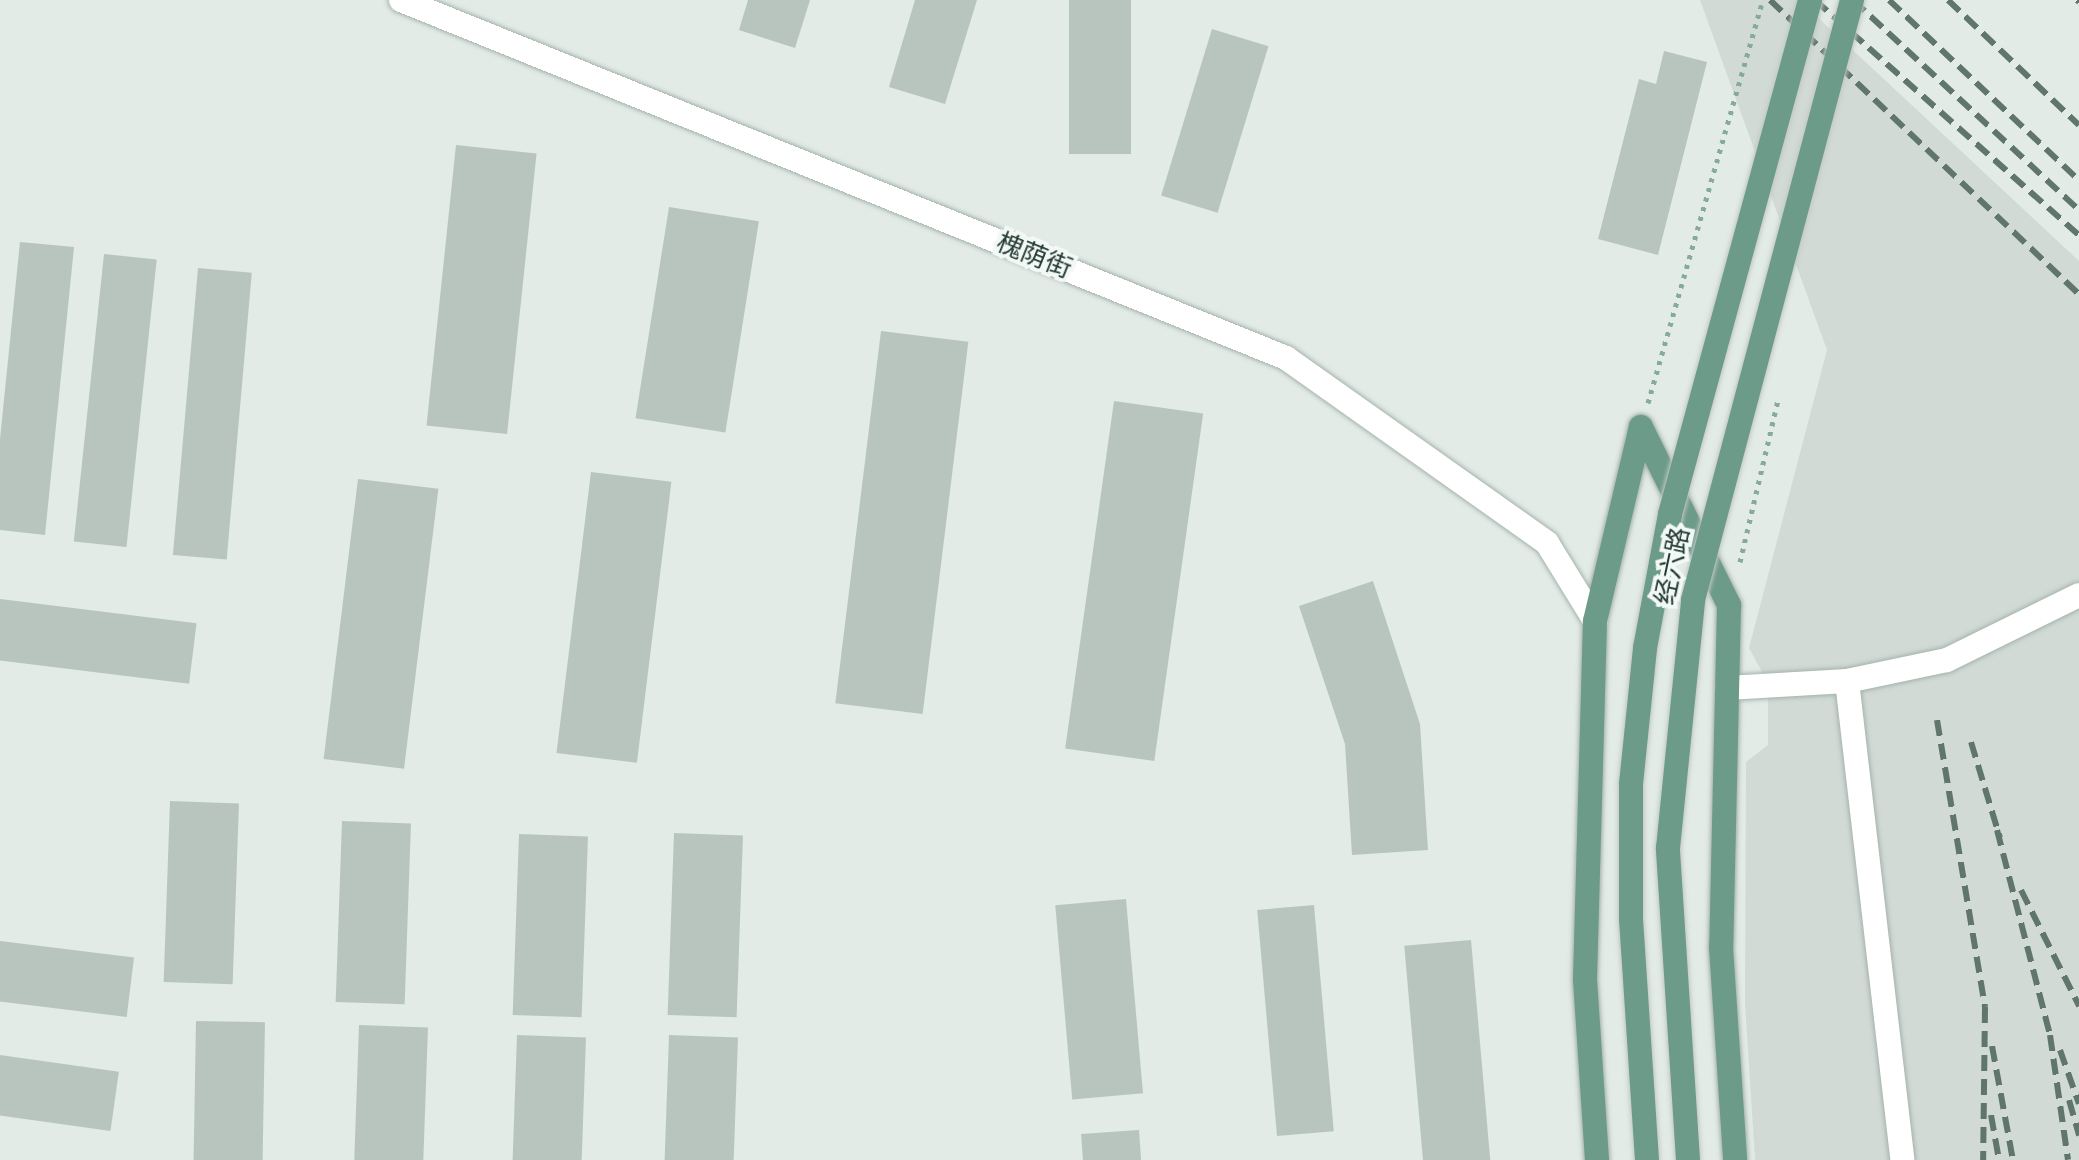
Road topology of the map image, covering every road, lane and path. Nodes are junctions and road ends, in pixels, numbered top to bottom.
1 (401, 0) edge
2 (1763, 0) edge
3 (1810, 0) edge
4 (1852, 0) edge
5 (1641, 427) junction
6 (2079, 595) edge
7 (1595, 621) junction
8 (1847, 681) junction
9 (1727, 688) junction
10 (1597, 1160) edge
11 (1647, 1160) edge
12 (1688, 1160) edge
13 (1735, 1160) edge
14 (1902, 1160) edge

1 - 7 street, 槐荫街
2 - 5 path
3 - 11 main road, 经六路, bridge
4 - 12 main road, 经六路, bridge
5 - 7 main road
5 - 9 main road
6 - 8 street
7 - 10 main road
8 - 9 street
8 - 14 street
9 - 13 main road

